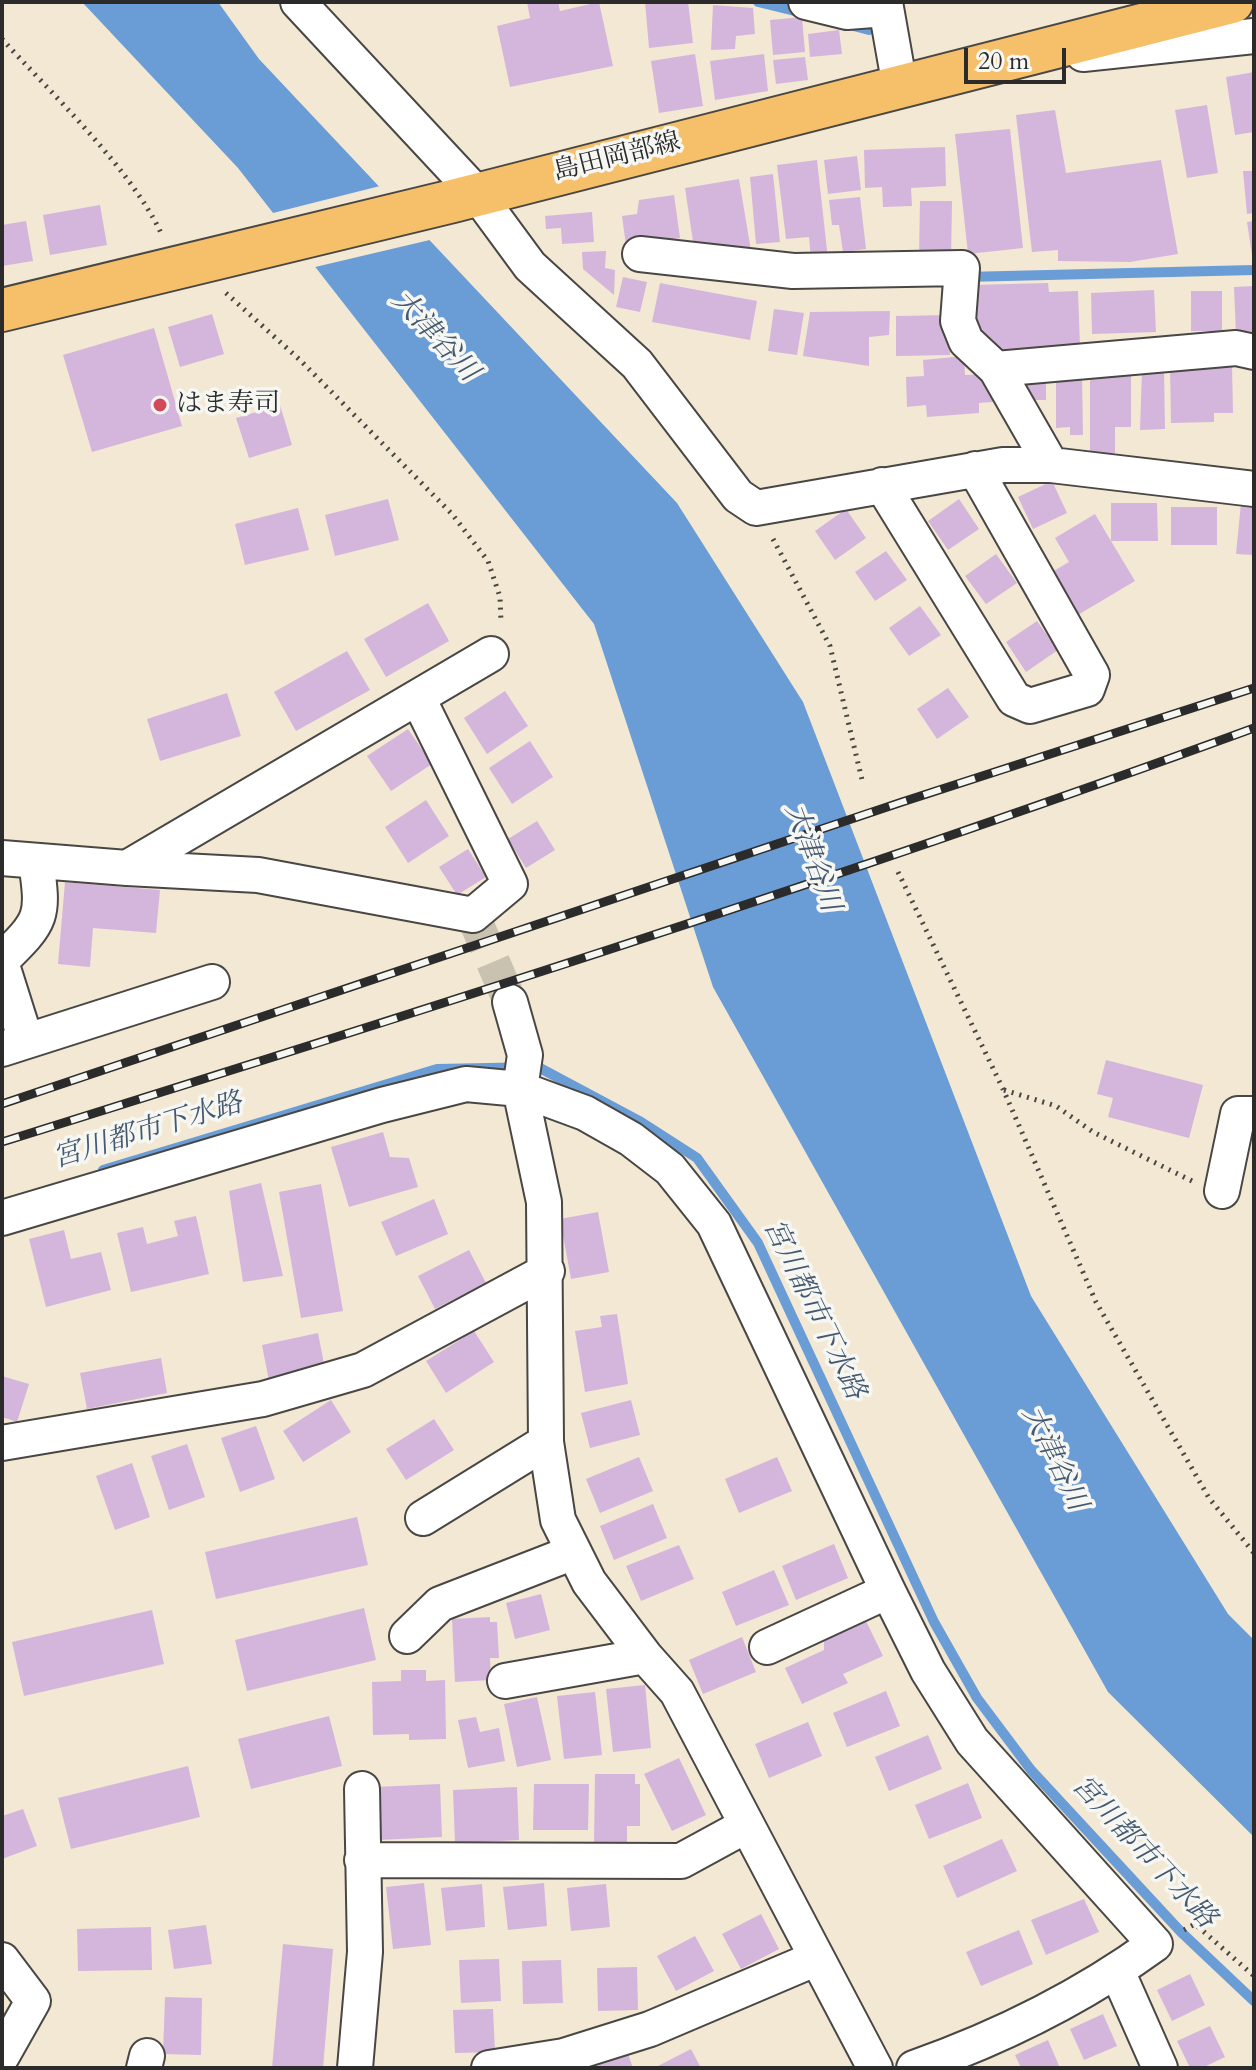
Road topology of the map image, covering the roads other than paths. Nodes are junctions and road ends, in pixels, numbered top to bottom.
1 (298, 2) edge
2 (806, 2) edge
3 (1232, 2) edge
4 (885, 6) edge
5 (1254, 36) edge
6 (1033, 53) junction
7 (900, 87) junction
8 (465, 197) junction
9 (640, 254) dead end
10 (2, 310) edge
11 (1254, 352) edge
12 (996, 369) junction
13 (1051, 465) junction
14 (975, 469) junction
15 (882, 485) junction
16 (1254, 489) edge
17 (491, 654) road end
18 (418, 698) junction
19 (2, 858) edge
20 (36, 861) junction
21 (127, 868) junction
22 (2, 962) edge
23 (212, 982) dead end
24 (510, 1002) tunnel mouth
25 (14, 1045) edge
26 (520, 1089) junction
27 (1254, 1114) edge
28 (1222, 1191) road end
29 (2, 1218) edge
30 (547, 1271) junction
31 (546, 1442) junction
32 (2, 1443) edge
33 (423, 1518) dead end
34 (574, 1552) junction
35 (888, 1591) junction
36 (407, 1636) dead end
37 (767, 1647) dead end
38 (645, 1656) junction
39 (505, 1681) dead end
40 (362, 1789) dead end
41 (747, 1825) junction
42 (362, 1860) junction
43 (817, 1958) junction
44 (2, 1960) edge
45 (1117, 1971) junction
46 (2, 2056) edge
47 (981, 2057) edge
48 (355, 2068) edge
49 (489, 2068) edge
50 (875, 2068) edge
51 (914, 2068) edge
52 (1160, 2068) edge

1 - 8 street
2 - 4 street
3 - 6 main road, 島田岡部線
4 - 7 street
5 - 6 street
6 - 7 main road, 島田岡部線
7 - 8 main road, 島田岡部線
8 - 10 main road, 島田岡部線
8 - 15 street
9 - 12 street
11 - 12 street
12 - 13 street
13 - 14 street
13 - 16 street
14 - 15 street
14 - 15 street
17 - 18 street
18 - 21 street
18 - 21 street
19 - 20 street
20 - 21 street
20 - 22 street
22 - 25 street
23 - 25 street
24 - 26 street
26 - 29 street
26 - 30 street
26 - 35 street
27 - 28 street
30 - 31 street
30 - 32 street
31 - 33 street
31 - 34 street
34 - 36 street
34 - 38 street
35 - 37 street
35 - 45 street
38 - 39 street
38 - 41 street
40 - 42 street
41 - 42 street
41 - 43 street
42 - 48 street
43 - 49 street
43 - 50 street
44 - 46 street
45 - 47 street
45 - 52 street
47 - 51 street

